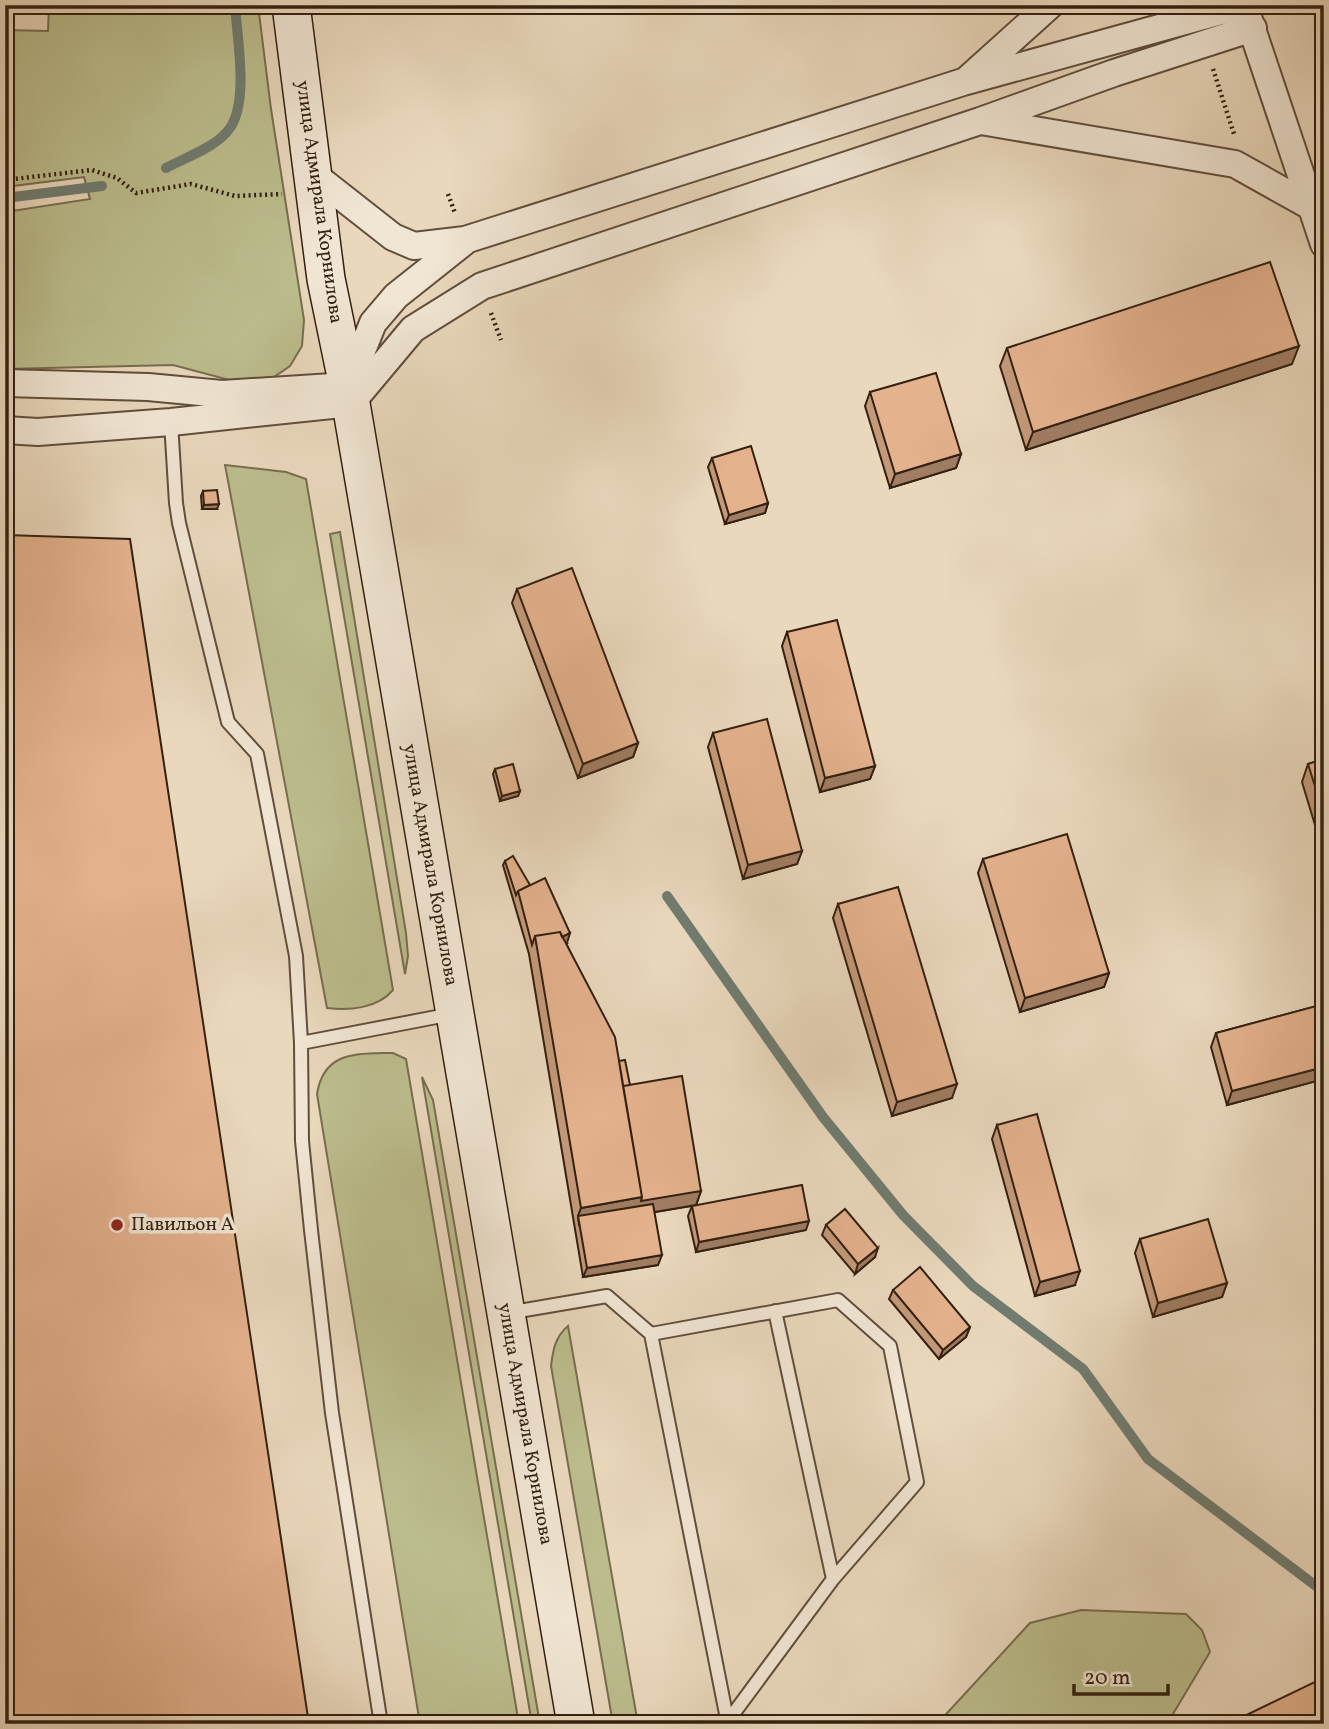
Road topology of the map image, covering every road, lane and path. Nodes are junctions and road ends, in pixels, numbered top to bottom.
1 (291, 5) edge
2 (1050, 5) edge
3 (1247, 13) edge
4 (1205, 44) junction
5 (963, 82) junction
6 (980, 121) junction
7 (1245, 170) junction
8 (5, 180) edge
9 (316, 184) junction
10 (1310, 206) junction
11 (465, 240) junction
12 (1324, 244) edge
13 (5, 383) edge
14 (350, 395) junction
15 (170, 422) junction
16 (5, 430) edge
17 (455, 1013) junction
18 (301, 1042) junction
19 (775, 1311) junction
20 (506, 1313) junction
21 (651, 1334) junction
22 (833, 1579) junction
23 (728, 1722) edge
24 (381, 1724) edge
25 (576, 1724) edge

1 - 9 main road, улица Адмирала Корнилова
2 - 5 street
3 - 4 street
3 - 5 street
3 - 10 street
4 - 6 street
4 - 7 path
5 - 11 street
6 - 7 street
6 - 14 street
7 - 10 street
8 - 9 path
9 - 11 street
9 - 14 main road, улица Адмирала Корнилова
10 - 12 street
11 - 14 street
13 - 14 street
14 - 15 street
14 - 17 main road, улица Адмирала Корнилова
15 - 16 street
15 - 18 lane
17 - 18 lane
17 - 20 main road, улица Адмирала Корнилова
18 - 24 lane
19 - 21 lane
19 - 22 lane
19 - 22 lane
20 - 21 lane
20 - 25 main road, улица Адмирала Корнилова
21 - 23 lane
22 - 23 lane

